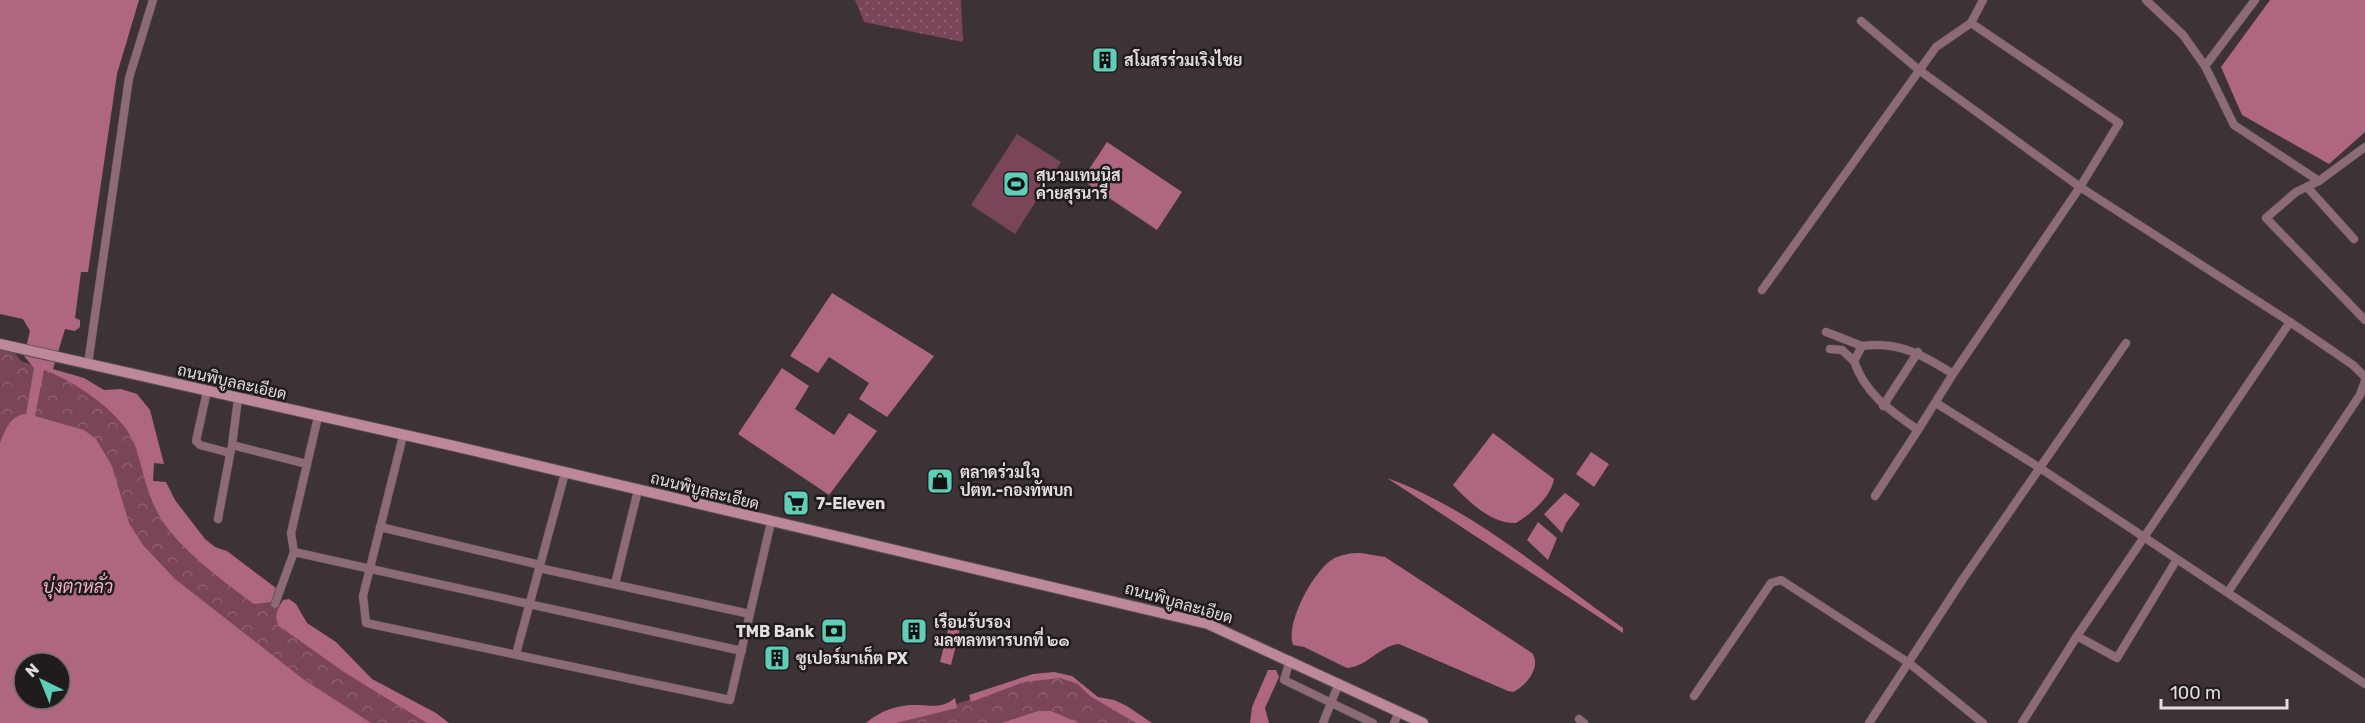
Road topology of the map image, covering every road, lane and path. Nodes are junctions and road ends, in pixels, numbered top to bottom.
1 (153, 0) edge
2 (1983, 0) edge
3 (2145, 0) edge
4 (2255, 0) edge
5 (1861, 21) dead end
6 (1971, 23) junction
7 (2205, 66) junction
8 (1919, 70) junction
9 (2365, 147) edge
10 (2319, 181) junction
11 (2080, 187) junction
12 (2307, 187) junction
13 (2354, 239) dead end
14 (1762, 290) dead end
15 (2365, 320) edge
16 (2290, 322) junction
17 (1827, 332) dead end
18 (0, 344) edge
19 (2126, 344) dead end
20 (1862, 346) junction
21 (1830, 349) dead end
22 (1918, 352) junction
23 (1854, 361) junction
24 (88, 364) junction
25 (1953, 374) junction
26 (2365, 379) edge
27 (207, 391) junction
28 (238, 399) junction
29 (1936, 403) junction
30 (1883, 406) junction
31 (318, 417) junction
32 (1918, 430) junction
33 (403, 436) junction
34 (231, 449) junction
35 (307, 464) junction
36 (2040, 468) junction
37 (565, 472) junction
38 (638, 490) junction
39 (1875, 496) dead end
40 (218, 519) dead end
41 (771, 522) junction
42 (380, 527) junction
43 (2146, 538) junction
44 (294, 552) junction
45 (2177, 559) junction
46 (539, 567) junction
47 (370, 570) junction
48 (615, 584) junction
49 (2228, 592) junction
50 (275, 604) dead end
51 (529, 604) junction
52 (750, 614) junction
53 (2077, 636) junction
54 (742, 651) junction
55 (516, 654) junction
56 (1290, 660) junction
57 (1909, 663) junction
58 (1339, 683) junction
59 (2365, 684) edge
60 (1694, 696) dead end
61 (1331, 703) junction
62 (1399, 711) junction
63 (1323, 723) edge
64 (1373, 723) edge
65 (1394, 723) edge
66 (1423, 723) edge
67 (1869, 723) edge
68 (1983, 723) edge
69 (2022, 723) edge

1 - 24 street
2 - 6 street
3 - 7 street
4 - 7 street
5 - 8 street
6 - 8 street
6 - 11 street
7 - 10 street
8 - 11 street
8 - 14 street
9 - 10 street
10 - 12 street
11 - 16 street
11 - 25 street
12 - 13 street
12 - 15 street
16 - 26 street
16 - 43 street
17 - 20 street
18 - 24 street, ถนนพิบูลละเอียด
19 - 36 street
20 - 22 street
20 - 23 street
21 - 23 street
22 - 25 street
22 - 30 street
23 - 30 street
24 - 27 street, ถนนพิบูลละเอียด
25 - 29 street
26 - 49 street
27 - 28 street, ถนนพิบูลละเอียด
27 - 34 street
28 - 31 street, ถนนพิบูลละเอียด
28 - 34 street
29 - 32 street
29 - 36 street
30 - 32 street
31 - 33 street, ถนนพิบูลละเอียด
31 - 35 street
32 - 39 street
33 - 37 street, ถนนพิบูลละเอียด
33 - 42 street
34 - 35 street
34 - 40 street
35 - 44 street
36 - 43 street
36 - 57 street
37 - 38 street, ถนนพิบูลละเอียด
37 - 46 street
38 - 41 street, ถนนพิบูลละเอียด
38 - 48 street
41 - 52 street
41 - 56 street, ถนนพิบูลละเอียด
42 - 46 street
42 - 47 street
43 - 45 street
43 - 53 street
44 - 47 street
44 - 50 street
45 - 49 street
45 - 53 street
46 - 48 street
46 - 51 street
47 - 51 street
47 - 55 street
48 - 52 street
49 - 59 street
51 - 54 street
51 - 55 street
52 - 54 street
53 - 69 street
54 - 55 street
56 - 58 street, ถนนพิบูลละเอียด
56 - 61 street
57 - 60 street
57 - 67 street
57 - 68 street
58 - 61 street
58 - 62 street, ถนนพิบูลละเอียด
61 - 63 street
61 - 64 street
62 - 65 street
62 - 66 street, ถนนพิบูลละเอียด

